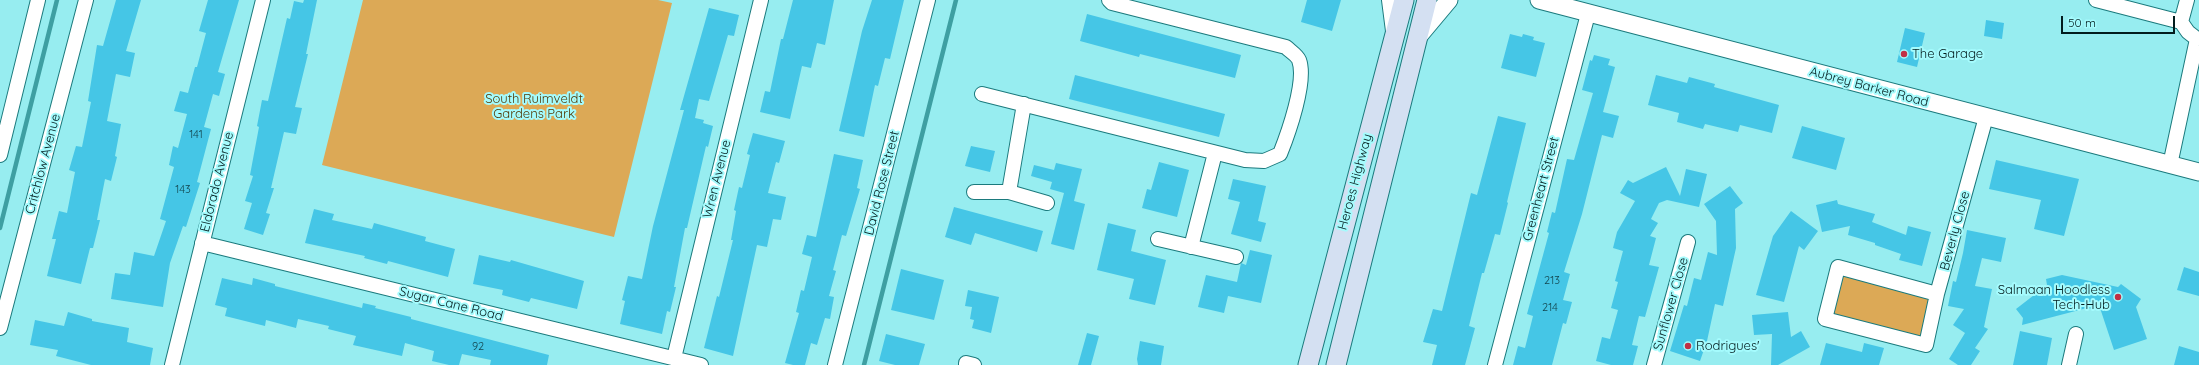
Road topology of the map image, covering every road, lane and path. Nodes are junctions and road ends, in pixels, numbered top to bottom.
1 (38, 0) edge
2 (86, 0) edge
3 (263, 0) edge
4 (761, 0) edge
5 (928, 0) edge
6 (1109, 0) edge
7 (1389, 0) edge
8 (1404, 0) edge
9 (1427, 0) edge
10 (1449, 0) edge
11 (1539, 0) edge
12 (2096, 0) edge
13 (2187, 0) edge
14 (1588, 14) junction
15 (2182, 22) junction
16 (1393, 37) junction
17 (1418, 37) junction
18 (2198, 39) edge
19 (982, 94) dead end
20 (1024, 104) junction
21 (1986, 117) junction
22 (1215, 153) junction
23 (0, 155) edge
24 (2170, 165) junction
25 (2199, 172) edge
26 (974, 192) dead end
27 (1010, 192) junction
28 (1047, 203) dead end
29 (1158, 239) dead end
30 (1688, 242) dead end
31 (202, 243) junction
32 (1190, 247) junction
33 (1236, 257) dead end
34 (1937, 294) junction
35 (0, 328) edge
36 (2076, 334) dead end
37 (674, 358) junction
38 (172, 365) edge
39 (701, 365) edge
40 (835, 365) edge
41 (966, 365) edge
42 (974, 365) edge
43 (1308, 365) edge
44 (1336, 365) edge
45 (1495, 365) edge
46 (1654, 365) edge
47 (2069, 365) edge

1 - 23 street
2 - 35 street, Critchlow Avenue
3 - 31 street, Eldorado Avenue
4 - 37 street, Wren Avenue
5 - 40 street, David Rose Street
6 - 22 street
7 - 16 street
8 - 16 main road, Heroes Highway
9 - 17 main road, Heroes Highway
10 - 17 street
11 - 14 street, Aubrey Barker Road
12 - 15 street
13 - 15 street
14 - 21 street, Aubrey Barker Road
14 - 45 street, Greenheart Street
15 - 18 street
16 - 43 main road, Heroes Highway
17 - 44 main road, Heroes Highway
18 - 24 street
19 - 20 street
20 - 22 street
20 - 27 street
21 - 24 street, Aubrey Barker Road
21 - 34 street, Beverly Close
22 - 32 street
24 - 25 street, Aubrey Barker Road
26 - 27 street
27 - 28 street
29 - 32 street
30 - 46 street, Sunflower Close
31 - 37 street, Sugar Cane Road
31 - 38 street, Eldorado Avenue
32 - 33 street
34 - 34 street, Beverly Close
36 - 47 street
37 - 39 street, Sugar Cane Road
41 - 42 street

